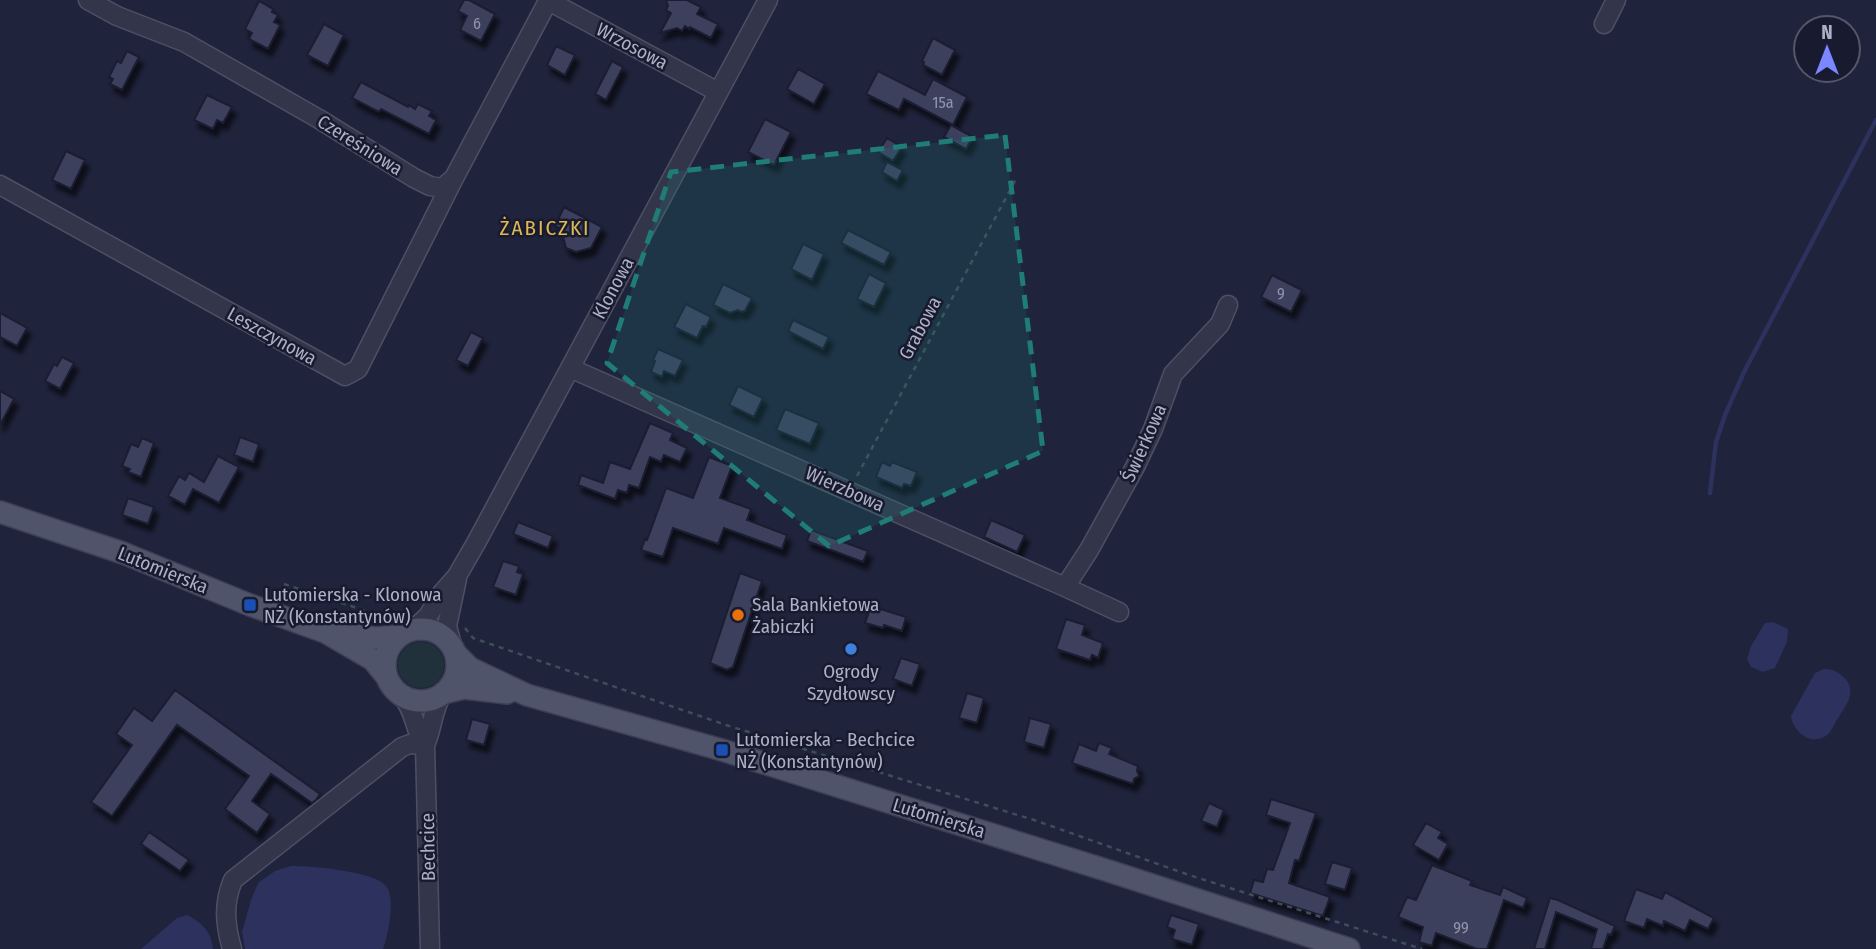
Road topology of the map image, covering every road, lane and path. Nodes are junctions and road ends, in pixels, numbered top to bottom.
1 (88, 0) edge
2 (548, 0) edge
3 (768, 0) edge
4 (1616, 0) edge
5 (1604, 24) dead end
6 (718, 92) junction
7 (454, 178) junction
8 (1016, 179) dead end
9 (0, 185) edge
10 (1228, 305) dead end
11 (570, 368) junction
12 (848, 491) junction
13 (0, 512) edge
14 (457, 576) junction
15 (284, 584) dead end
16 (1065, 587) junction
17 (1119, 612) dead end
18 (372, 613) junction
19 (368, 626) dead end
20 (402, 628) junction
21 (466, 629) dead end
22 (325, 632) junction
23 (454, 649) junction
24 (386, 676) junction
25 (443, 693) junction
26 (527, 695) junction
27 (402, 696) junction
28 (425, 745) junction
29 (232, 949) edge
30 (430, 949) edge
31 (1349, 949) edge
32 (1422, 949) edge

1 - 7 street, Czereśniowa
2 - 6 street, Wrzosowa
2 - 7 street
3 - 6 street, Klonowa
4 - 5 street
6 - 11 street, Klonowa
7 - 9 street, Leszczynowa
8 - 12 path, Grabowa
10 - 16 street, Świerkowa
11 - 12 street, Wierzbowa
11 - 14 street, Klonowa
12 - 16 street, Wierzbowa
13 - 22 main road, Lutomierska
14 - 20 street, Klonowa
14 - 23 street, Klonowa
15 - 18 path
16 - 17 street, Wierzbowa
18 - 19 path
18 - 20 path
20 - 22 main road, Lutomierska
20 - 23 main road
20 - 24 main road
21 - 32 path
22 - 24 main road, Lutomierska
23 - 25 main road
23 - 26 main road, Lutomierska
24 - 27 main road
25 - 26 main road, Lutomierska
25 - 27 main road
25 - 28 street, Bechcice
26 - 31 main road, Lutomierska
27 - 28 street, Bechcice
28 - 29 street
28 - 30 street, Bechcice

